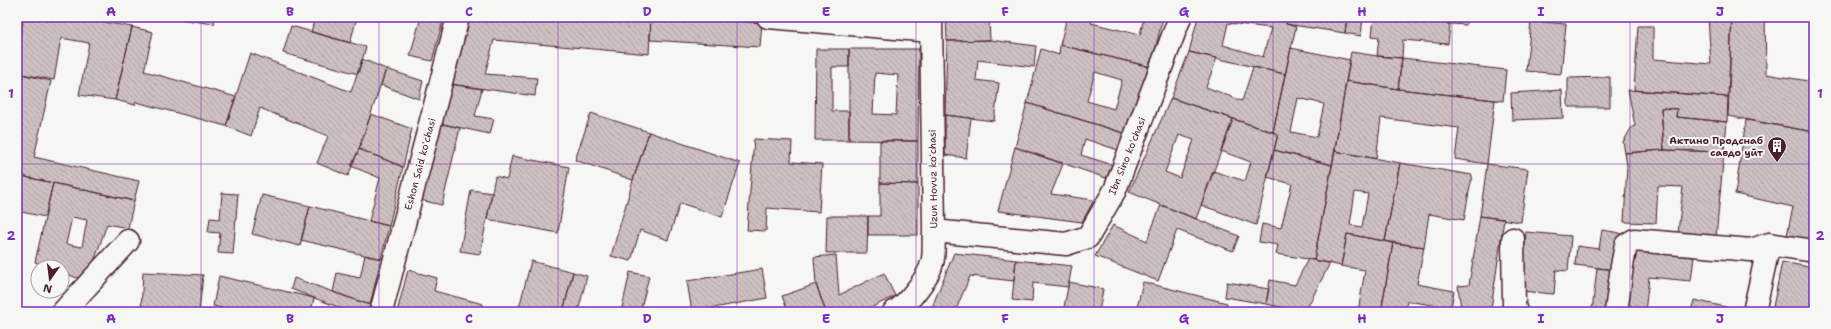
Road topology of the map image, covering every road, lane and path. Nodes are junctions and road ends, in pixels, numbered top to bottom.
1 (458, 17) edge
2 (768, 17) edge
3 (1180, 17) edge
4 (931, 24) edge
5 (934, 232) junction
6 (1513, 239) dead end
7 (128, 241) dead end
8 (1769, 244) junction
9 (1814, 251) edge
10 (898, 311) edge
11 (63, 312) edge
12 (381, 312) edge
13 (1516, 312) edge
14 (1616, 312) edge
15 (1754, 312) edge

1 - 12 street, Eshon Said koʻchasi
2 - 4 street, Uzun Hovuz koʻchasi
3 - 5 street, Ibn Sino koʻchasi
4 - 5 street, Uzun Hovuz koʻchasi
5 - 10 street, Uzun Hovuz koʻchasi
6 - 13 street
7 - 11 street
8 - 9 street
8 - 14 street
8 - 15 street

